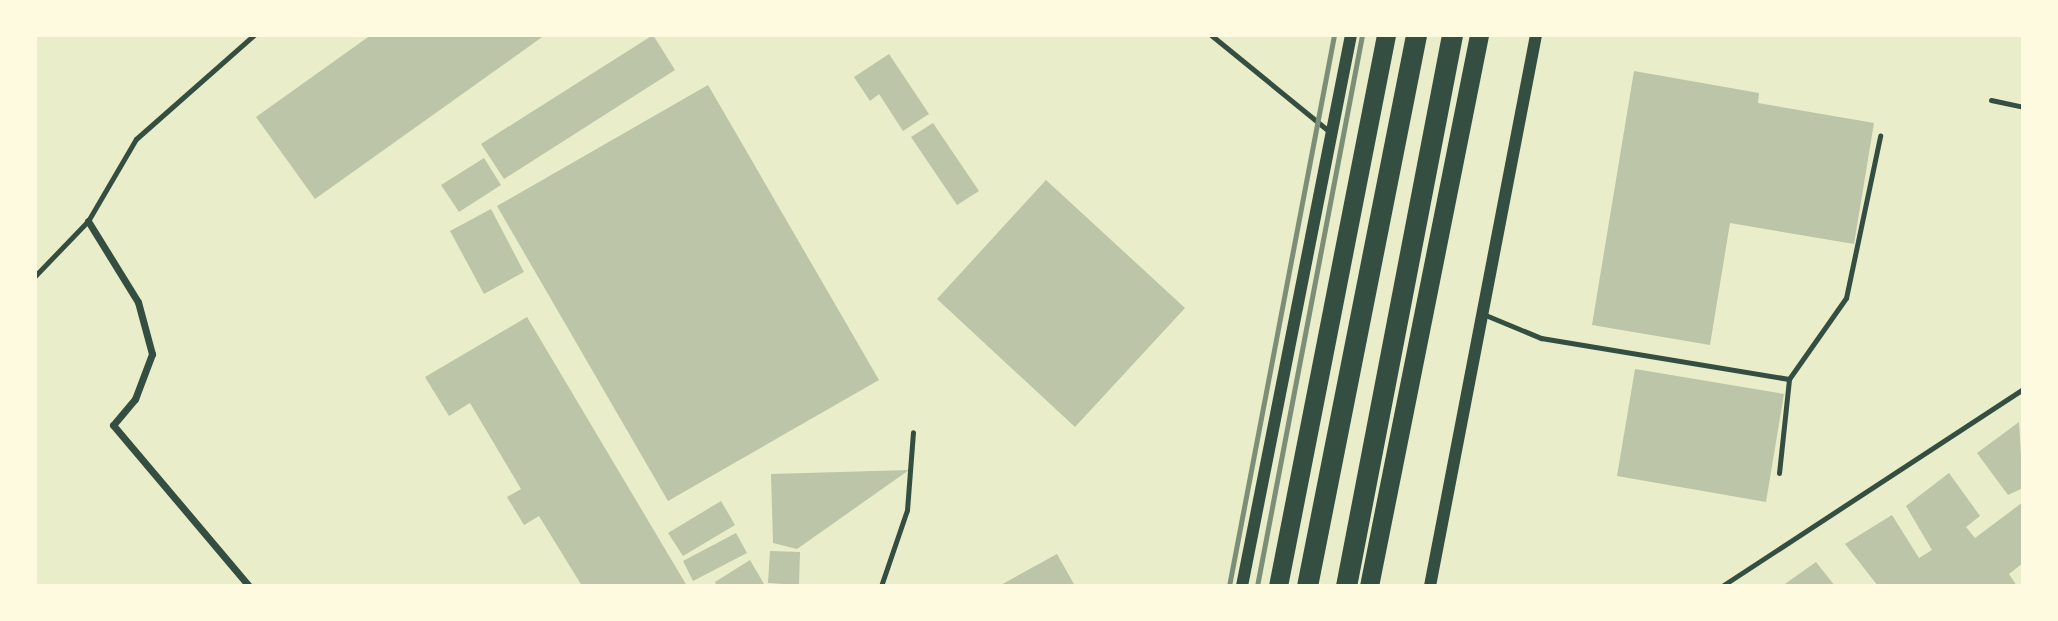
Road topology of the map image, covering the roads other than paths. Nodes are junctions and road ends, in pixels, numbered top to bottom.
1 (254, 35) edge
2 (1211, 35) edge
3 (1351, 35) edge
4 (1386, 35) edge
5 (1416, 35) edge
6 (1452, 35) edge
7 (1479, 35) edge
8 (1536, 35) edge
9 (1991, 100) dead end
10 (2023, 107) edge
11 (1331, 134) junction
12 (1880, 136) dead end
13 (88, 221) junction
14 (35, 276) edge
15 (1483, 314) junction
16 (1790, 379) junction
17 (2023, 389) edge
18 (913, 432) dead end
19 (1779, 473) dead end
20 (249, 586) edge
21 (881, 586) edge
22 (1242, 586) edge
23 (1278, 586) edge
24 (1307, 586) edge
25 (1346, 586) edge
26 (1369, 586) edge
27 (1430, 586) edge
28 (1722, 586) edge

1 - 13 lane
2 - 11 lane
3 - 11 street
4 - 23 highway
5 - 24 highway
6 - 25 highway
7 - 26 highway
8 - 15 street
9 - 10 lane
11 - 22 street
12 - 16 lane
13 - 14 lane
13 - 20 street
15 - 16 lane
15 - 27 street
16 - 19 lane
17 - 28 lane
18 - 21 lane

